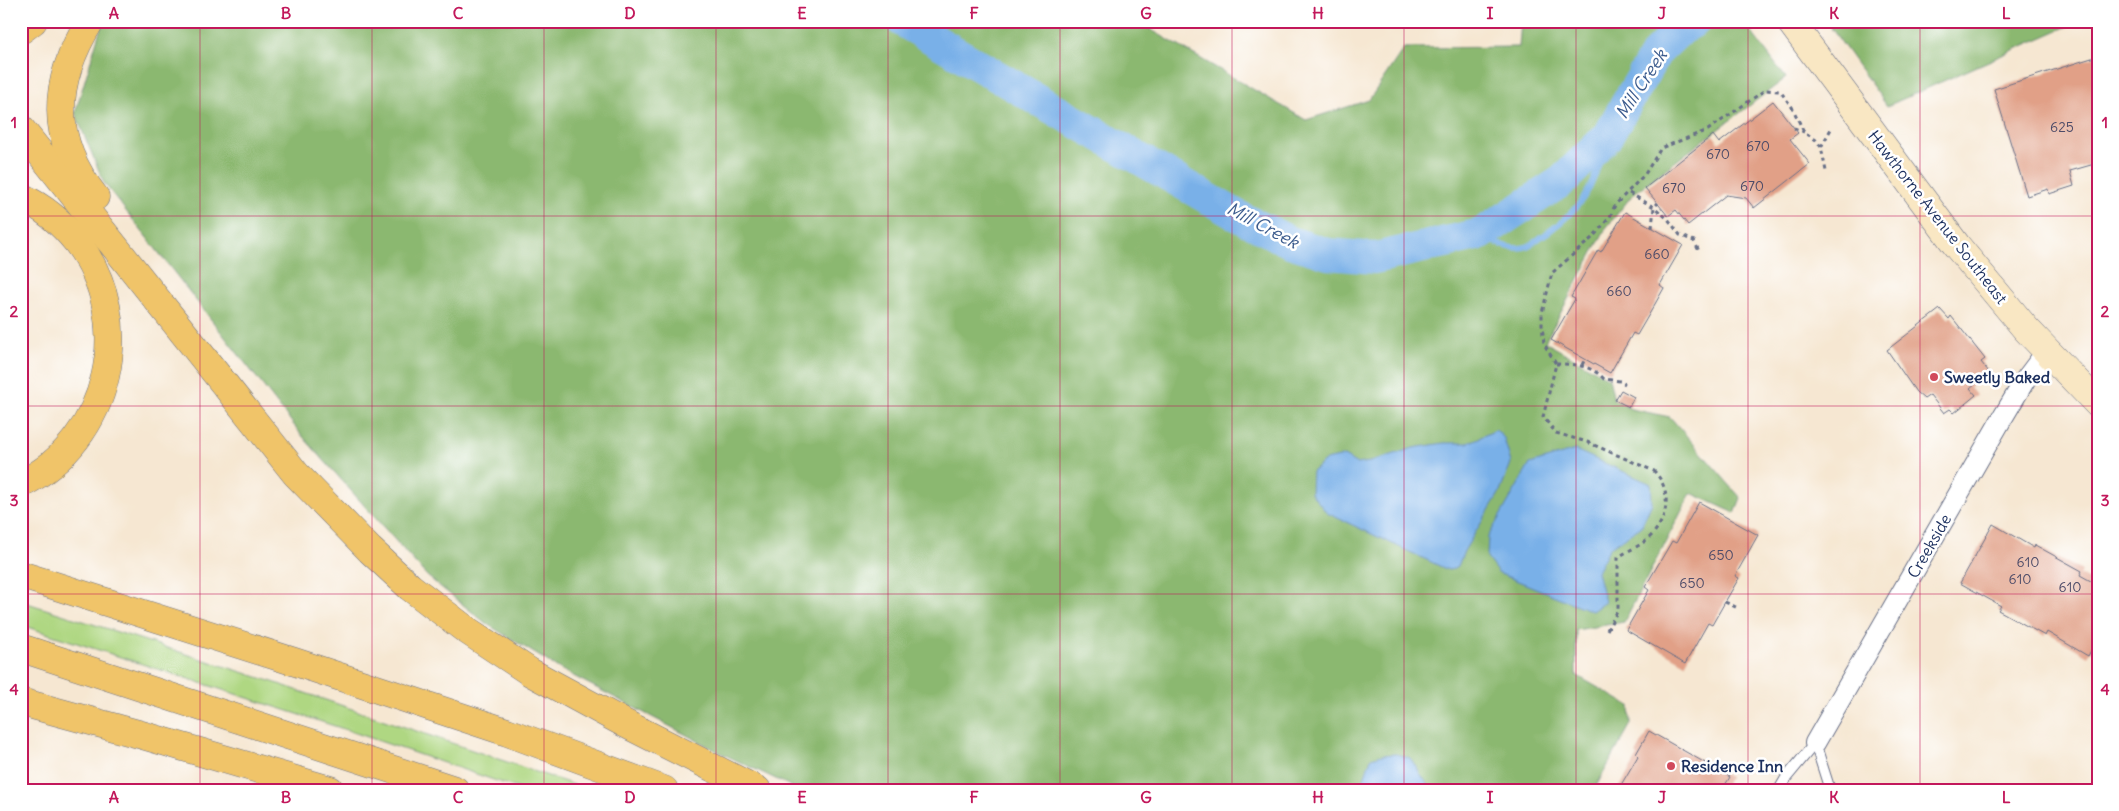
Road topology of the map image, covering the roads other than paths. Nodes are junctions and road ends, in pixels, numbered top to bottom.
1 (33, 21) edge
2 (90, 21) edge
3 (1790, 21) edge
4 (21, 30) edge
5 (21, 129) edge
6 (21, 197) edge
7 (2046, 352) junction
8 (2098, 404) edge
9 (296, 474) junction
10 (21, 484) edge
11 (21, 575) edge
12 (21, 648) edge
13 (21, 702) edge
14 (1815, 743) junction
15 (330, 790) edge
16 (455, 790) edge
17 (664, 790) edge
18 (757, 790) edge
19 (1780, 790) edge
20 (1830, 790) edge

1 - 4 highway
2 - 9 highway
3 - 7 main road, Hawthorne Avenue Southeast
5 - 9 highway
6 - 10 highway
7 - 8 main road, Hawthorne Avenue Southeast
7 - 14 street, Creekside
9 - 18 highway
11 - 17 highway
12 - 16 highway
13 - 15 highway
14 - 19 lane
14 - 20 lane

